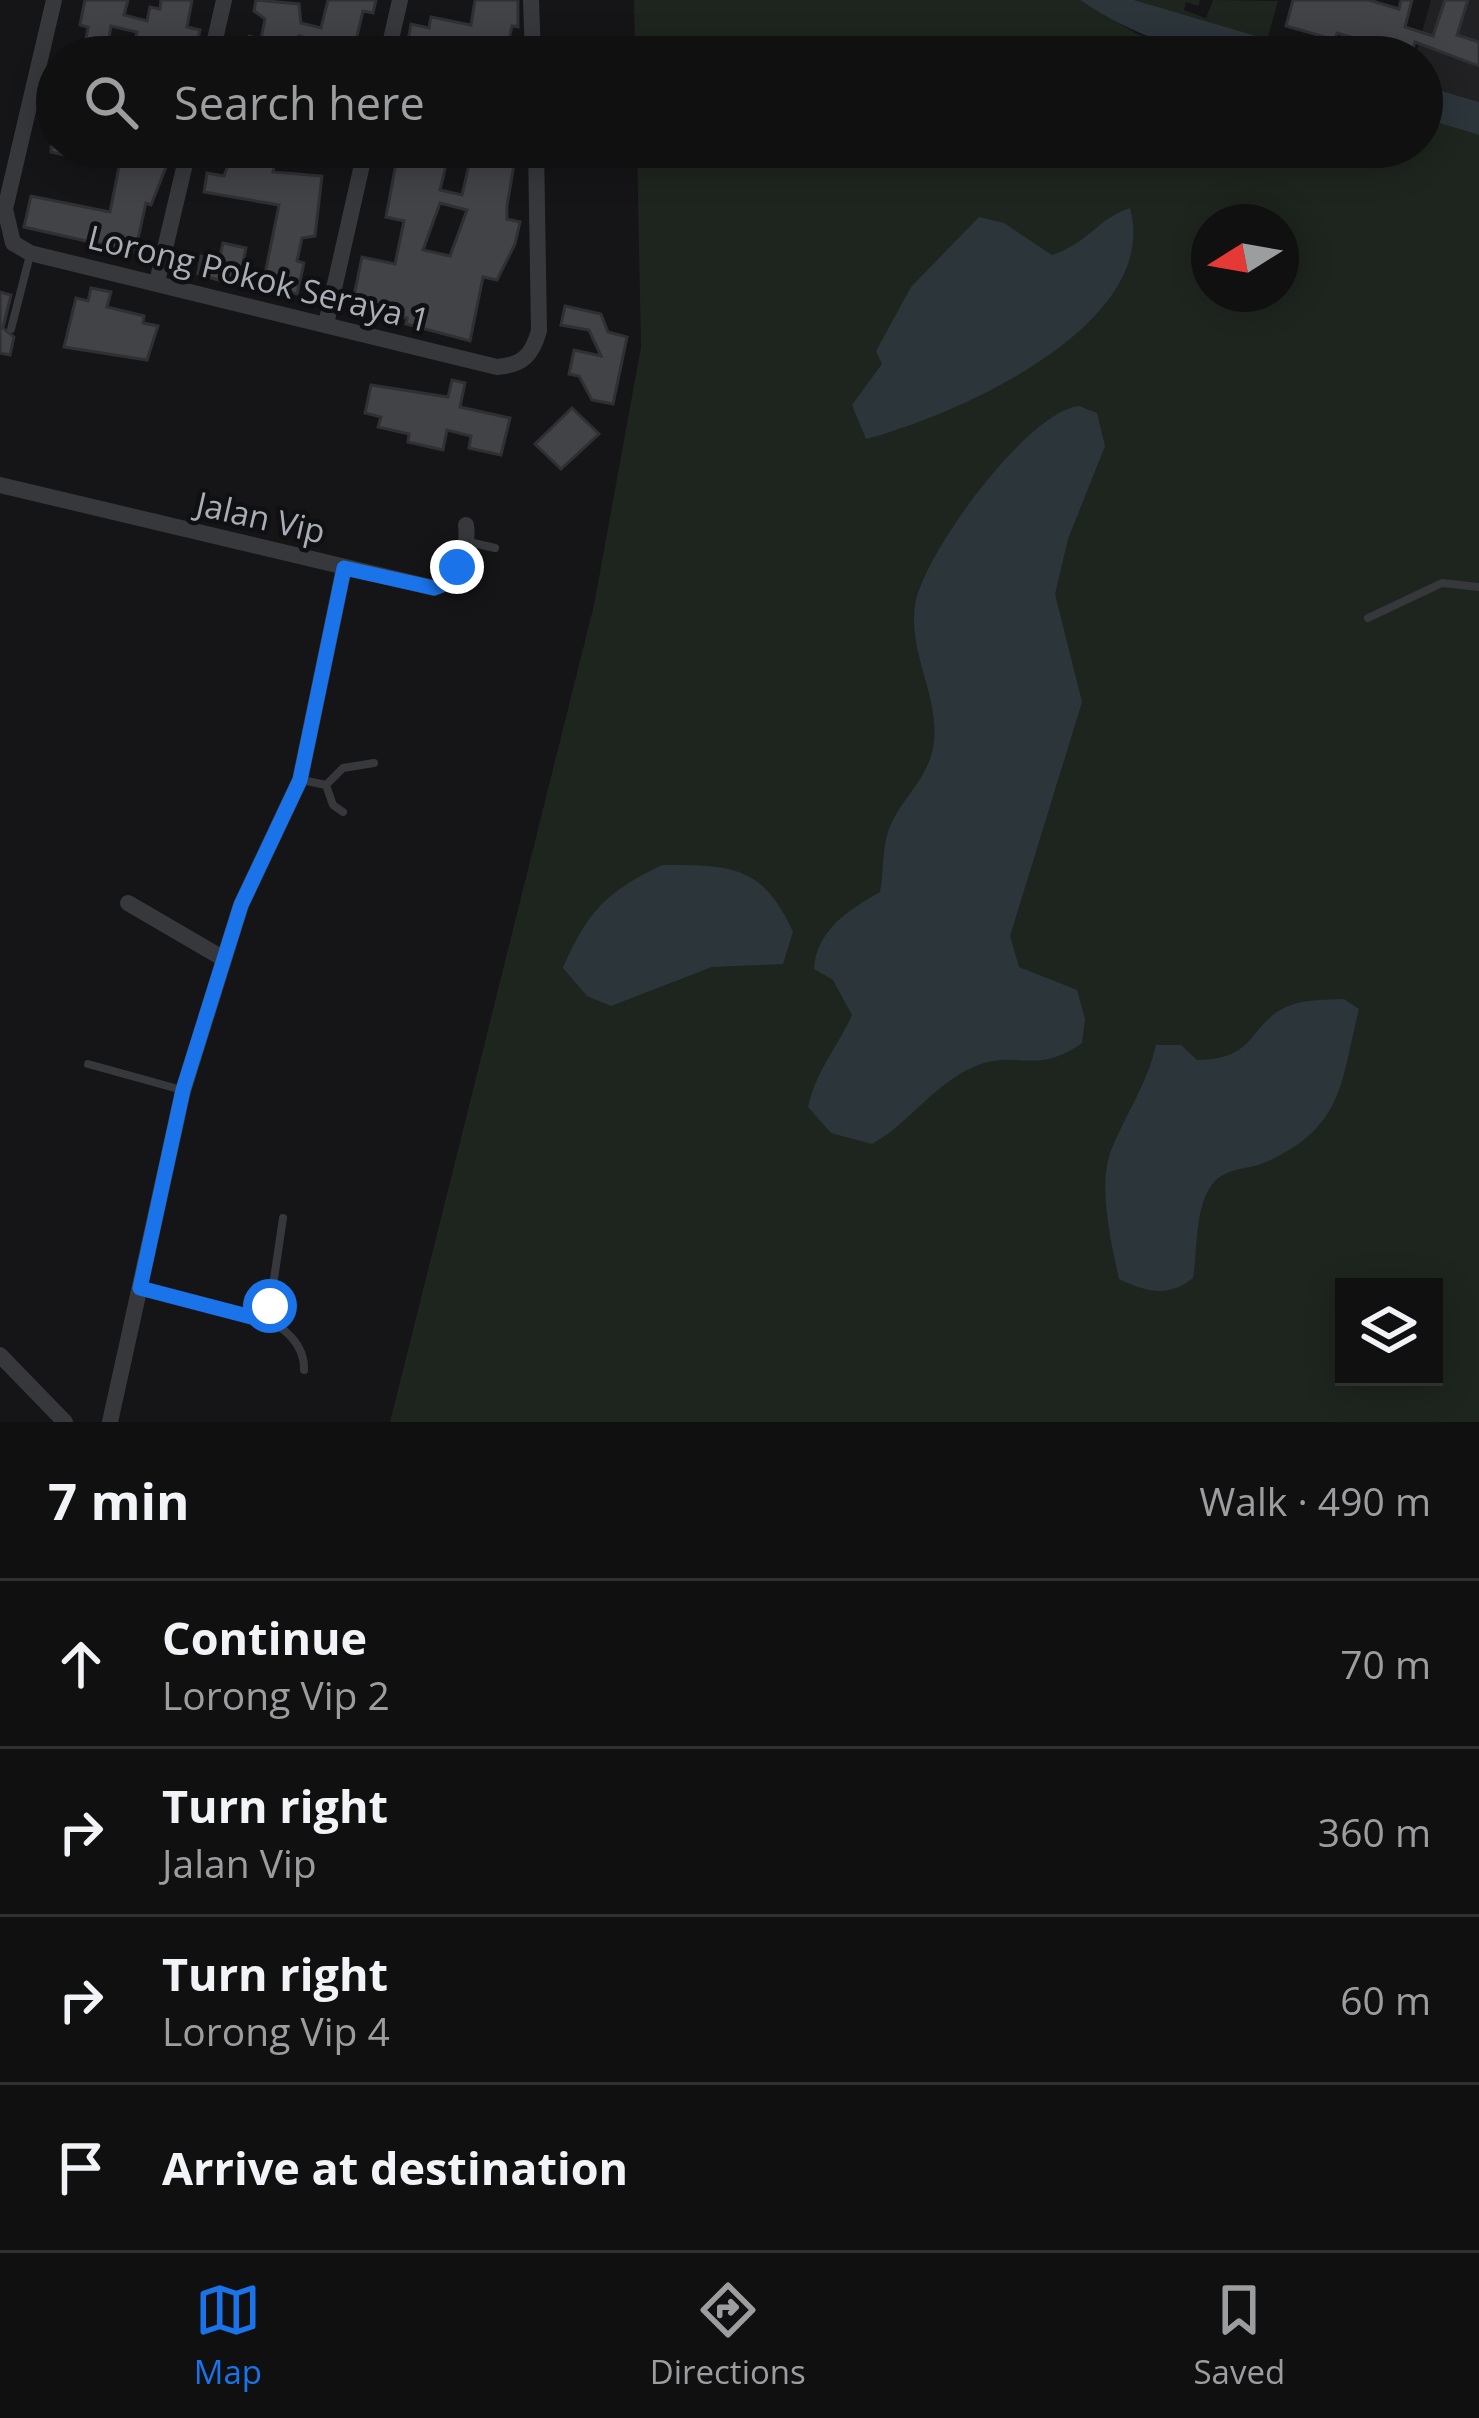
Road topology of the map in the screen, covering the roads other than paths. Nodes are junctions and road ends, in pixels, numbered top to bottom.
1 (54, 0) edge
2 (224, 0) edge
3 (400, 0) edge
4 (531, 0) edge
5 (46, 36) edge
6 (216, 36) edge
7 (392, 36) edge
8 (532, 36) edge
9 (36, 77) edge
10 (184, 168) edge
11 (361, 168) edge
12 (536, 168) edge
13 (30, 253) junction
14 (157, 282) junction
15 (326, 324) junction
16 (11, 329) dead end
17 (0, 485) edge
18 (467, 533) joint
19 (495, 548) dead end
20 (344, 568) junction
21 (1479, 587) edge
22 (1368, 618) dead end
23 (374, 763) dead end
24 (300, 780) junction
25 (326, 785) junction
26 (343, 812) dead end
27 (128, 903) dead end
28 (224, 959) junction
29 (88, 1064) dead end
30 (183, 1090) junction
31 (284, 1218) dead end
32 (140, 1288) junction
33 (263, 1315) junction
34 (0, 1354) edge
35 (304, 1370) dead end
36 (65, 1422) edge
37 (110, 1422) edge

1 - 5 street
2 - 6 street
3 - 7 street
4 - 8 street
9 - 13 street
10 - 14 street
11 - 15 street
12 - 15 street, Lorong Pokok Seraya 1
13 - 14 street, Lorong Pokok Seraya 1
13 - 16 lane
14 - 15 street, Lorong Pokok Seraya 1
17 - 20 street, Jalan Vip
18 - 19 lane
18 - 20 street
20 - 24 street, Jalan Vip
21 - 22 lane
23 - 25 lane
24 - 25 lane
24 - 28 street, Jalan Vip
25 - 26 lane
27 - 28 street
28 - 30 street, Jalan Vip
29 - 30 lane
30 - 32 street, Jalan Vip
31 - 33 lane
32 - 33 lane
32 - 37 street, Jalan Vip
33 - 35 lane
34 - 36 street

